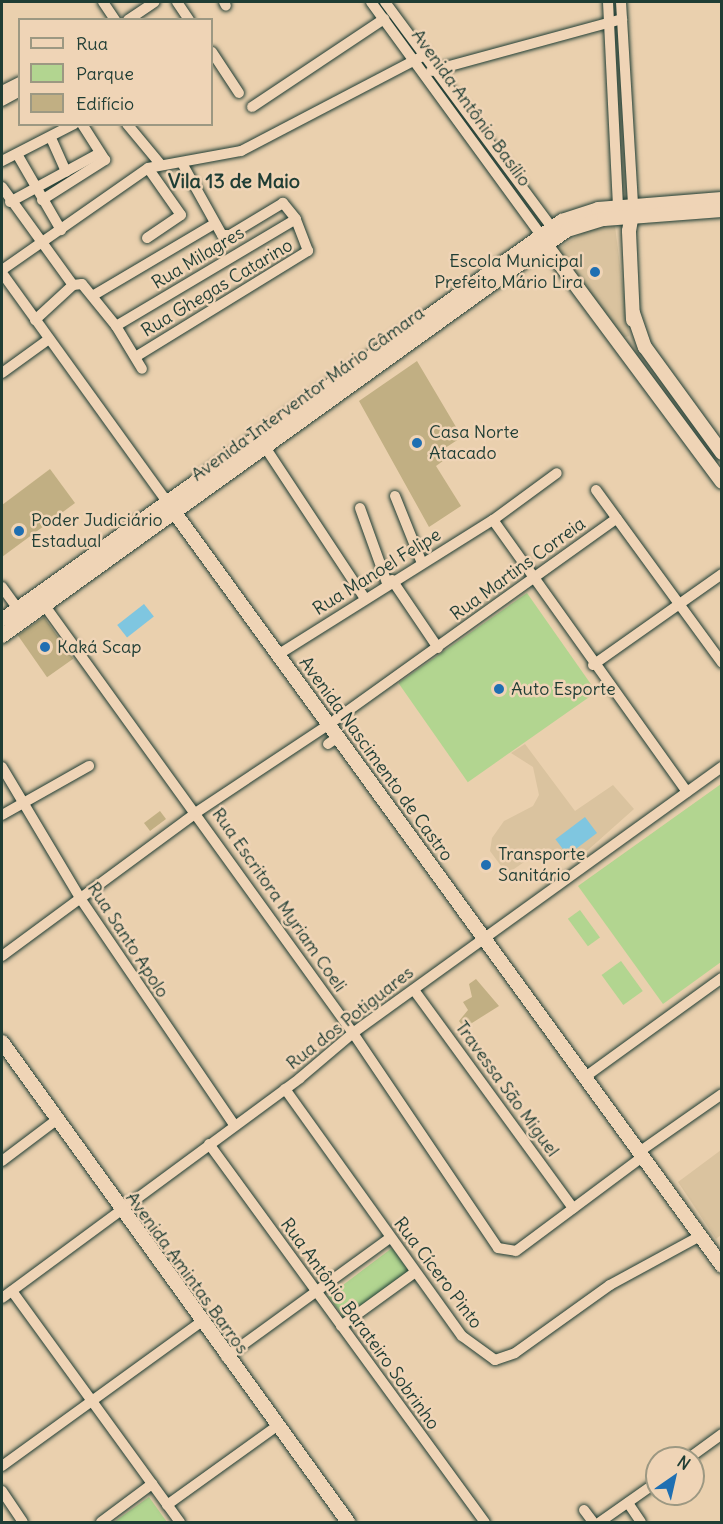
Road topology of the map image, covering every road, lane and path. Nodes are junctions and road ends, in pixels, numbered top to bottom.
1 (103, 2) edge
2 (155, 2) edge
3 (177, 2) edge
4 (371, 2) edge
5 (385, 2) edge
6 (623, 2) edge
7 (608, 3) edge
8 (114, 18) edge
9 (131, 18) edge
10 (188, 18) edge
11 (384, 19) junction
12 (622, 19) junction
13 (609, 22) junction
14 (213, 54) edge
15 (424, 55) junction
16 (412, 58) junction
17 (625, 64) junction
18 (612, 66) junction
19 (436, 70) junction
20 (423, 73) junction
21 (18, 83) edge
22 (2, 91) edge
23 (18, 93) edge
24 (239, 93) dead end
25 (2, 101) edge
26 (252, 107) dead end
27 (71, 126) edge
28 (83, 126) edge
29 (129, 126) edge
30 (51, 138) junction
31 (100, 153) junction
32 (16, 154) junction
33 (2, 160) edge
34 (182, 163) junction
35 (161, 165) junction
36 (148, 168) junction
37 (66, 172) junction
38 (2, 187) edge
39 (35, 189) junction
40 (722, 199) edge
41 (42, 200) junction
42 (10, 202) junction
43 (722, 210) edge
44 (626, 212) junction
45 (296, 219) junction
46 (214, 224) junction
47 (61, 230) junction
48 (546, 236) junction
49 (147, 238) dead end
50 (42, 242) junction
51 (2, 271) edge
52 (73, 285) junction
53 (91, 292) junction
54 (633, 313) junction
55 (35, 320) junction
56 (116, 326) junction
57 (403, 335) junction
58 (49, 339) junction
59 (136, 356) junction
60 (631, 360) junction
61 (142, 369) dead end
62 (2, 373) edge
63 (265, 447) junction
64 (722, 453) edge
65 (557, 473) dead end
66 (722, 482) edge
67 (596, 490) dead end
68 (395, 495) dead end
69 (170, 507) junction
70 (360, 508) dead end
71 (617, 518) junction
72 (494, 520) junction
73 (422, 562) junction
74 (722, 574) edge
75 (531, 577) junction
76 (390, 582) junction
77 (2, 587) edge
78 (364, 597) junction
79 (680, 605) junction
80 (45, 606) junction
81 (17, 608) junction
82 (2, 620) edge
83 (2, 636) edge
84 (438, 648) junction
85 (279, 654) junction
86 (722, 663) edge
87 (593, 665) junction
88 (328, 725) junction
89 (88, 766) dead end
90 (2, 767) edge
91 (722, 767) edge
92 (687, 792) junction
93 (23, 801) junction
94 (197, 812) junction
95 (2, 815) edge
96 (80, 898) junction
97 (483, 938) junction
98 (2, 956) edge
99 (722, 978) edge
100 (414, 990) junction
101 (353, 1033) junction
102 (2, 1042) edge
103 (585, 1077) junction
104 (285, 1089) junction
105 (722, 1094) edge
106 (56, 1121) junction
107 (234, 1125) junction
108 (209, 1144) junction
109 (640, 1154) junction
110 (2, 1161) edge
111 (573, 1208) junction
112 (118, 1209) junction
113 (700, 1236) junction
114 (390, 1238) junction
115 (722, 1266) edge
116 (414, 1273) junction
117 (12, 1291) junction
118 (315, 1291) junction
119 (2, 1298) edge
120 (201, 1322) junction
121 (341, 1326) junction
122 (226, 1357) junction
123 (92, 1401) junction
124 (277, 1426) junction
125 (720, 1439) edge
126 (705, 1448) edge
127 (2, 1466) edge
128 (152, 1484) junction
129 (2, 1491) edge
130 (645, 1491) edge
131 (628, 1503) junction
132 (167, 1505) junction
133 (584, 1510) dead end
134 (23, 1522) edge
135 (101, 1522) edge
136 (180, 1522) edge
137 (348, 1522) edge
138 (485, 1522) edge
139 (593, 1522) edge
140 (600, 1522) edge
141 (641, 1522) edge

1 - 8 street
2 - 9 street
3 - 10 street
4 - 11 street, Avenida Antônio Basílio
5 - 15 street, Avenida Antônio Basílio
6 - 7 street
6 - 12 street
7 - 13 street
11 - 16 street, Avenida Antônio Basílio
11 - 26 street
12 - 13 street
12 - 17 street
13 - 18 street
13 - 19 street
14 - 24 street
15 - 16 street
15 - 19 street, Avenida Antônio Basílio
16 - 20 street, Avenida Antônio Basílio
16 - 34 street
17 - 18 street
17 - 44 street
18 - 44 street
19 - 20 street
19 - 48 street, Avenida Antônio Basílio
20 - 48 street, Avenida Antônio Basílio
21 - 22 street
23 - 25 street
27 - 30 street
28 - 31 street
29 - 35 street
30 - 32 street
30 - 37 street
31 - 37 street
31 - 41 street
32 - 33 street
32 - 39 street
34 - 35 street
34 - 46 street
35 - 36 street
36 - 47 street
36 - 49 street
37 - 39 street
38 - 42 street
39 - 41 street
39 - 42 street
40 - 44 main road, Avenida Interventor Mário Câmara
41 - 47 street
42 - 50 street
43 - 44 main road, Avenida Interventor Mário Câmara
44 - 48 main road, Avenida Interventor Mário Câmara
44 - 54 main road
45 - 46 street
45 - 56 street, Rua Milagres
45 - 59 street, Rua Ghegas Catarino
46 - 53 street
47 - 50 street
48 - 57 main road, Avenida Interventor Mário Câmara
48 - 60 main road, Avenida Antônio Basílio
50 - 51 street
50 - 52 street
51 - 55 street, Avenida Nascimento de Castro
52 - 53 street
52 - 55 street
53 - 56 street
54 - 60 main road
54 - 64 main road
55 - 58 street, Avenida Nascimento de Castro
56 - 59 street
57 - 63 main road, Avenida Interventor Mário Câmara
57 - 69 main road, Avenida Interventor Mário Câmara
58 - 62 street
58 - 69 street, Avenida Nascimento de Castro
59 - 61 street
60 - 66 main road, Avenida Antônio Basílio
63 - 69 main road, Avenida Interventor Mário Câmara
63 - 78 street
65 - 72 street, Rua Manoel Felipe
67 - 71 street
68 - 73 street
69 - 80 main road, Avenida Interventor Mário Câmara
69 - 81 main road, Avenida Interventor Mário Câmara
69 - 85 main road, Avenida Nascimento de Castro
70 - 76 street
71 - 75 street, Rua Martins Correia
71 - 79 street
72 - 73 street, Rua Manoel Felipe
72 - 75 street
73 - 76 street, Rua Manoel Felipe
74 - 79 street
75 - 84 street, Rua Martins Correia
75 - 87 street
76 - 78 street, Rua Manoel Felipe
76 - 84 street
77 - 81 street
78 - 85 street, Rua Manoel Felipe
79 - 86 street
79 - 87 street
80 - 83 main road, Avenida Interventor Mário Câmara
80 - 94 street, Rua Escritora Myriam Coeli
81 - 82 main road, Avenida Interventor Mário Câmara
84 - 88 street, Rua Martins Correia
85 - 88 main road, Avenida Nascimento de Castro
87 - 92 street
88 - 94 street, Rua Martins Correia
88 - 97 main road, Avenida Nascimento de Castro
89 - 93 street
90 - 93 street, Rua Santo Apolo
91 - 92 street, Rua dos Potiguares
92 - 97 street, Rua dos Potiguares
93 - 95 street
93 - 96 street, Rua Santo Apolo
94 - 96 street, Rua Martins Correia
94 - 101 street, Rua Escritora Myriam Coeli
96 - 98 street, Rua Martins Correia
96 - 107 street, Rua Santo Apolo
97 - 100 street, Rua dos Potiguares
97 - 103 main road, Avenida Nascimento de Castro
99 - 103 street
100 - 101 street, Rua dos Potiguares
100 - 111 street, Travessa São Miguel
101 - 104 street, Rua dos Potiguares
101 - 111 street, Rua Escritora Myriam Coeli
102 - 106 main road, Avenida Amintas Barros
103 - 109 main road, Avenida Nascimento de Castro
104 - 107 street, Rua dos Potiguares
104 - 114 street, Rua Cícero Pinto
105 - 109 street
106 - 110 street
106 - 112 main road, Avenida Amintas Barros
107 - 108 street, Rua dos Potiguares
108 - 112 street, Rua dos Potiguares
108 - 118 street, Rua Antônio Barateiro Sobrinho
109 - 111 street
109 - 113 main road, Avenida Nascimento de Castro
112 - 117 street, Rua dos Potiguares
112 - 120 main road, Avenida Amintas Barros
113 - 115 main road, Avenida Nascimento de Castro
113 - 116 street, Rua Cícero Pinto
114 - 116 street, Rua Cícero Pinto
114 - 118 street
116 - 121 street
117 - 119 street, Rua dos Potiguares
117 - 123 street
118 - 121 street, Rua Antônio Barateiro Sobrinho
118 - 122 street
120 - 122 main road, Avenida Amintas Barros
120 - 123 street
121 - 138 street, Rua Antônio Barateiro Sobrinho
122 - 124 main road, Avenida Amintas Barros
123 - 127 street
123 - 128 street
124 - 132 street
124 - 137 main road, Avenida Amintas Barros
125 - 126 street
128 - 132 street
128 - 135 street
129 - 134 street
130 - 131 street
131 - 140 street
131 - 141 street
132 - 136 street
133 - 139 street

